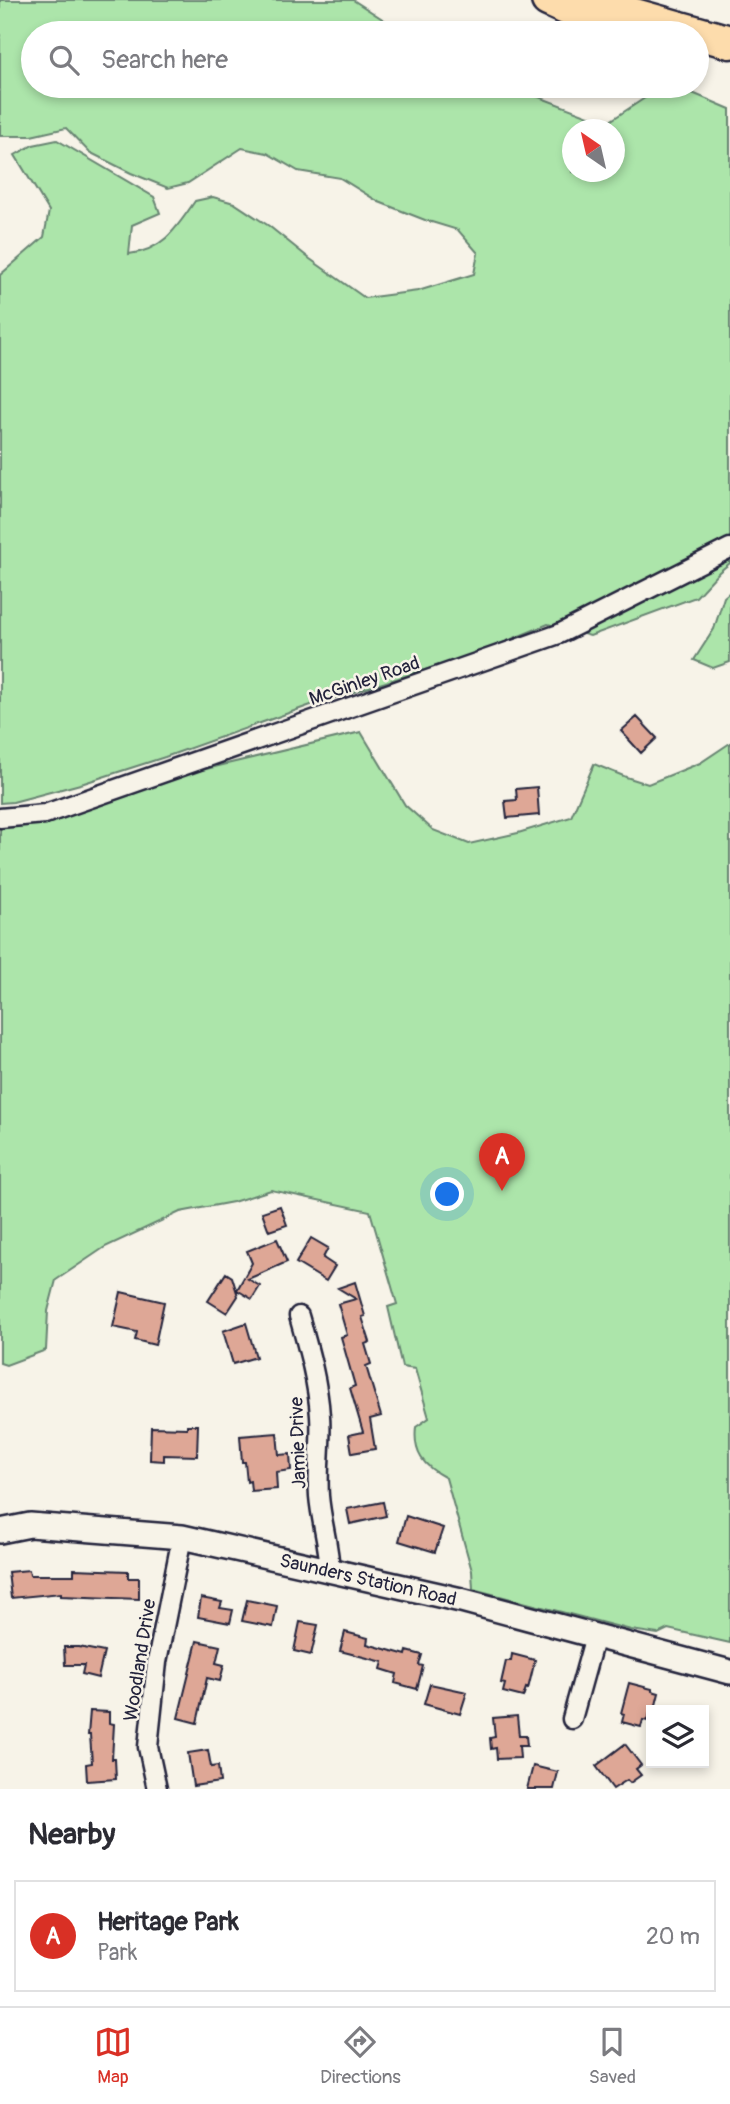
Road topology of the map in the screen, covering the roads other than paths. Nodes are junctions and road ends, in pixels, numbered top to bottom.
1 (548, 0) edge
2 (599, 0) edge
3 (594, 21) edge
4 (655, 21) edge
5 (709, 36) edge
6 (730, 42) edge
7 (709, 58) edge
8 (730, 64) edge
9 (730, 548) edge
10 (0, 818) edge
11 (299, 1316) dead end
12 (0, 1531) edge
13 (182, 1537) junction
14 (330, 1571) junction
15 (595, 1636) junction
16 (730, 1672) edge
17 (572, 1719) dead end
18 (157, 1789) edge

1 - 3 highway
2 - 4 highway
5 - 6 highway
7 - 8 highway
9 - 10 street, McGinley Road
11 - 14 street, Jamie Drive
12 - 13 street, Saunders Station Road
13 - 14 street, Saunders Station Road
13 - 18 street, Woodland Drive
14 - 15 street, Saunders Station Road
15 - 16 street, Saunders Station Road
15 - 17 street

